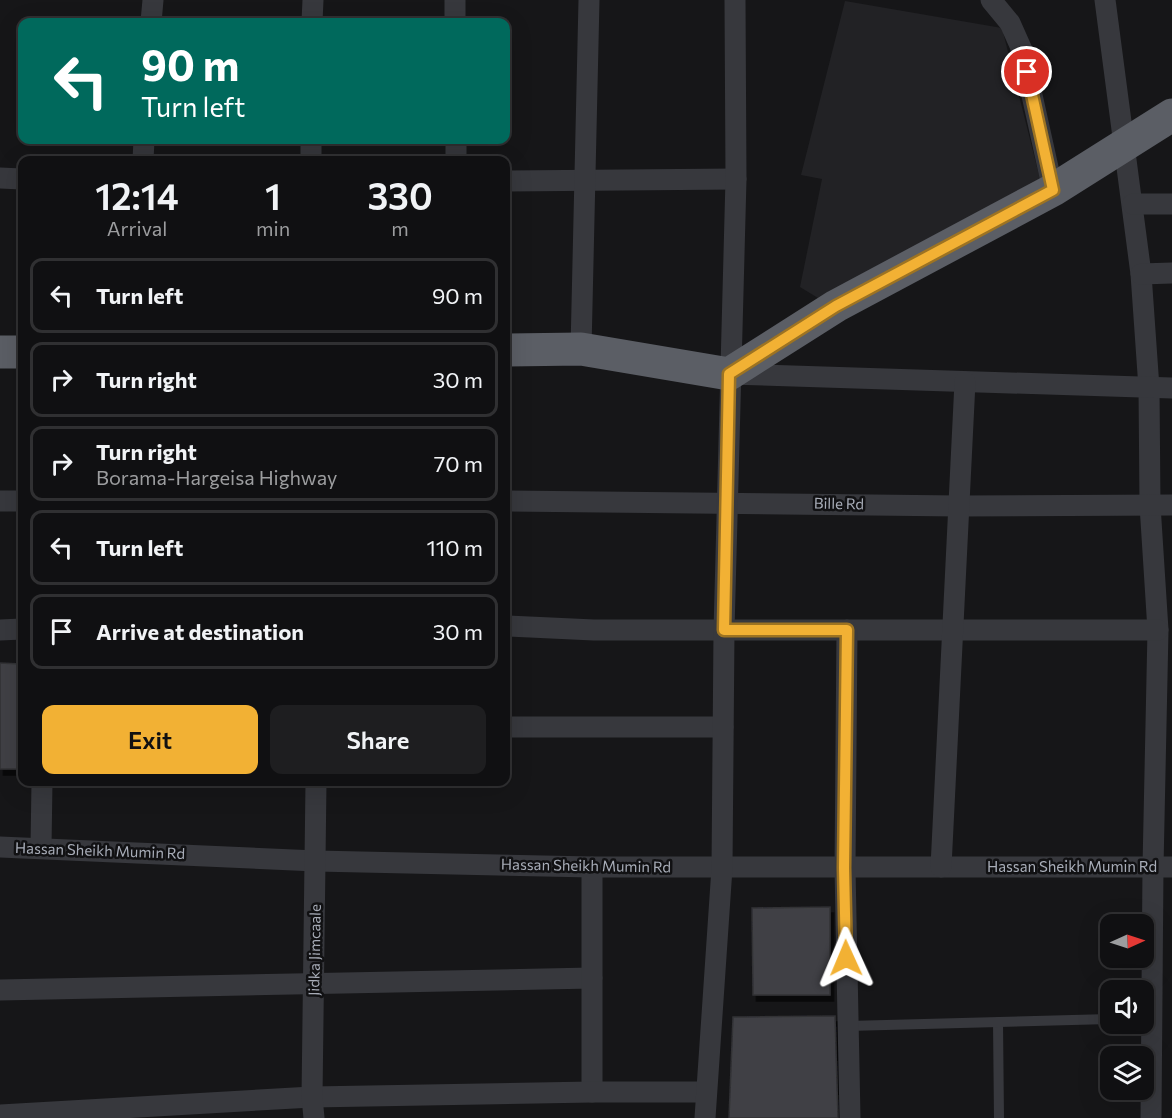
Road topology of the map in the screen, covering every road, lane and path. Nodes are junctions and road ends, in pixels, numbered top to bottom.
1 (153, 0) edge
2 (313, 0) edge
3 (455, 0) edge
4 (589, 0) edge
5 (735, 0) edge
6 (991, 0) edge
7 (1105, 0) edge
8 (151, 18) edge
9 (312, 18) edge
10 (455, 18) edge
11 (1172, 115) edge
12 (1125, 146) junction
13 (0, 178) edge
14 (18, 179) edge
15 (736, 179) junction
16 (510, 181) edge
17 (586, 181) junction
18 (1053, 190) junction
19 (1133, 204) junction
20 (1172, 204) edge
21 (1172, 273) edge
22 (1141, 274) junction
23 (581, 349) junction
24 (510, 351) edge
25 (0, 352) edge
26 (18, 352) edge
27 (729, 374) junction
28 (965, 382) junction
29 (1149, 388) junction
30 (1172, 388) edge
31 (0, 501) edge
32 (18, 501) edge
33 (510, 501) edge
34 (727, 502) junction
35 (1150, 505) junction
36 (1172, 505) edge
37 (959, 506) junction
38 (510, 626) edge
39 (18, 629) edge
40 (0, 630) edge
41 (724, 630) junction
42 (847, 630) junction
43 (953, 630) junction
44 (1158, 630) junction
45 (1165, 659) edge
46 (510, 727) edge
47 (723, 727) junction
48 (42, 786) edge
49 (316, 786) edge
50 (0, 847) edge
51 (41, 847) junction
52 (316, 861) junction
53 (592, 867) junction
54 (722, 867) junction
55 (941, 867) junction
56 (1162, 867) edge
57 (844, 868) junction
58 (592, 978) junction
59 (315, 984) junction
60 (0, 990) edge
61 (1156, 1018) edge
62 (1100, 1019) edge
63 (998, 1022) junction
64 (848, 1026) junction
65 (592, 1092) junction
66 (705, 1092) junction
67 (313, 1108) edge
68 (179, 1111) edge
69 (0, 1115) edge
70 (53, 1115) edge
71 (705, 1118) edge
72 (850, 1118) edge
73 (999, 1118) edge
74 (1151, 1118) edge

1 - 8 street
2 - 9 street
3 - 10 street
4 - 17 street
5 - 15 street
6 - 18 street
7 - 12 street
11 - 12 highway
12 - 18 highway
12 - 19 street
13 - 14 street
15 - 17 street
15 - 27 street
16 - 17 street
17 - 23 street
18 - 27 highway
19 - 20 street
19 - 22 street
21 - 22 street
22 - 29 street
23 - 24 highway
23 - 27 highway
25 - 26 highway
27 - 28 street
27 - 34 street
28 - 29 street
28 - 37 street
29 - 30 street
29 - 35 street
31 - 32 street
33 - 34 street, Bille Rd
34 - 37 street, Bille Rd
34 - 41 street
35 - 36 street, Bille Rd
35 - 37 street, Bille Rd
35 - 44 street
37 - 43 street
38 - 41 street
39 - 40 street
41 - 42 street
41 - 47 street
42 - 43 street
42 - 57 street
43 - 44 street
43 - 55 street
44 - 45 street
45 - 56 street
46 - 47 street
47 - 54 street
48 - 51 street
49 - 52 street, Jidka Jimcaale
50 - 51 street, Hassan Sheikh Mumin Rd
51 - 52 street, Hassan Sheikh Mumin Rd
52 - 53 street, Hassan Sheikh Mumin Rd
52 - 59 street, Jidka Jimcaale
53 - 54 street, Hassan Sheikh Mumin Rd
53 - 58 street
54 - 57 street, Hassan Sheikh Mumin Rd
54 - 66 street
55 - 56 street, Hassan Sheikh Mumin Rd
55 - 57 street, Hassan Sheikh Mumin Rd
56 - 61 street
57 - 64 street
58 - 59 street
58 - 65 street
59 - 60 street
59 - 67 street, Jidka Jimcaale
61 - 74 street
62 - 63 lane
63 - 64 lane
63 - 73 lane
64 - 72 street
65 - 66 street
65 - 67 street
66 - 71 street
67 - 68 street
68 - 70 street
69 - 70 street

